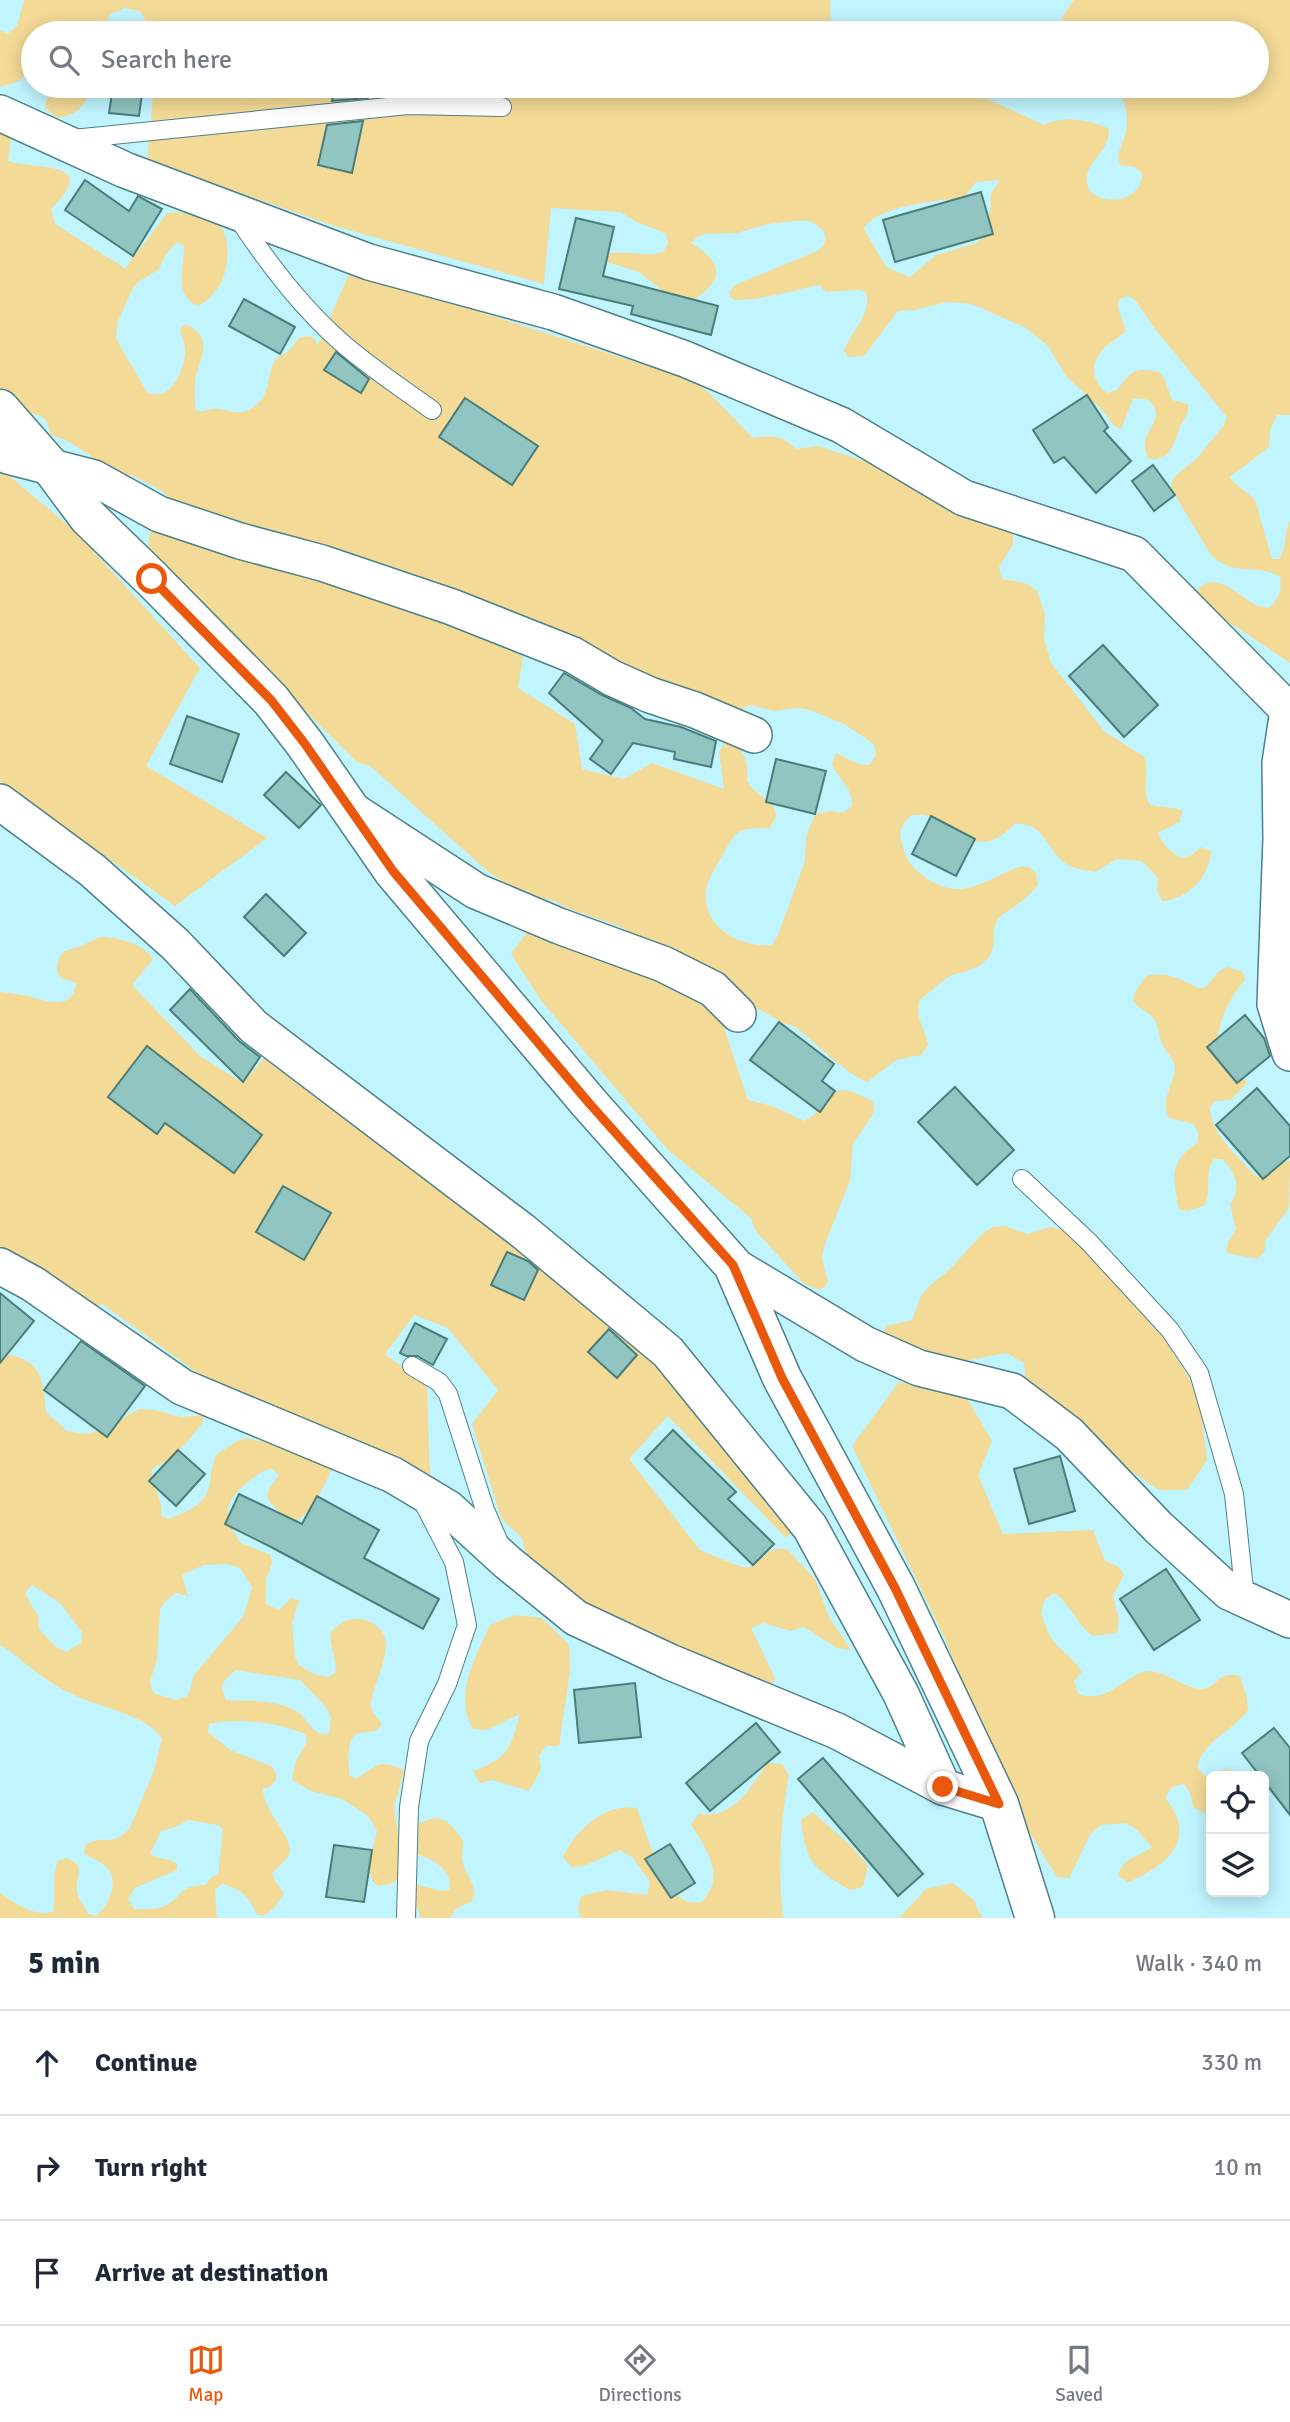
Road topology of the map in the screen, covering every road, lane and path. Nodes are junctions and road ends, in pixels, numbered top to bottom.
1 (502, 107) dead end
2 (0, 113) edge
3 (59, 141) junction
4 (234, 212) junction
5 (0, 409) edge
6 (432, 410) dead end
7 (0, 451) edge
8 (50, 466) junction
9 (1289, 711) edge
10 (754, 735) dead end
11 (0, 802) edge
12 (352, 810) junction
13 (737, 1014) dead end
14 (1290, 1053) edge
15 (1022, 1179) dead end
16 (733, 1265) junction
17 (0, 1266) edge
18 (412, 1366) dead end
19 (417, 1490) junction
20 (507, 1562) junction
21 (1245, 1599) junction
22 (1290, 1620) edge
23 (943, 1787) junction
24 (999, 1804) junction
25 (406, 1918) edge
26 (1035, 1918) edge

1 - 3 lane
2 - 3 street
3 - 4 street
4 - 6 lane
4 - 9 street
5 - 8 street
7 - 8 street
8 - 10 street
8 - 12 street
9 - 14 street
11 - 23 street
12 - 13 street
12 - 16 street
15 - 21 lane
16 - 21 street
16 - 24 street
17 - 19 street
18 - 20 lane
19 - 20 street
19 - 25 lane
20 - 23 street
21 - 22 street
23 - 24 street
24 - 26 street

